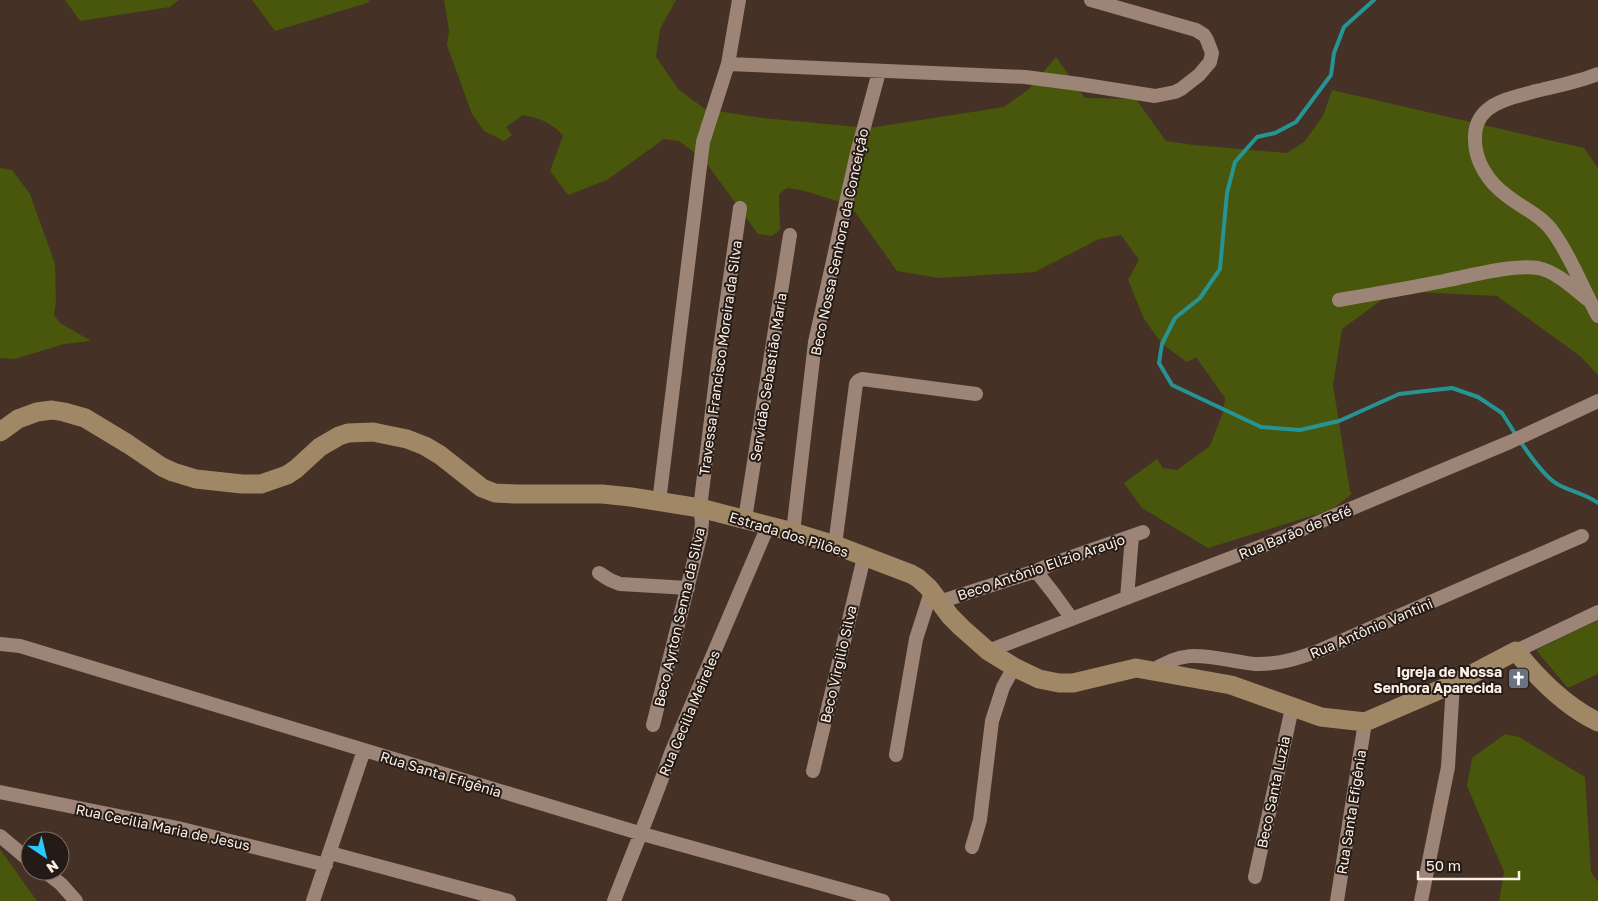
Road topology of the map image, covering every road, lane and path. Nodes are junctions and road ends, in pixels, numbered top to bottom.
1 (739, 0) edge
2 (1091, 0) edge
3 (728, 64) junction
4 (879, 72) junction
5 (1598, 74) edge
6 (740, 208) dead end
7 (790, 235) dead end
8 (1339, 300) dead end
9 (1589, 301) junction
10 (1598, 316) edge
11 (976, 394) dead end
12 (1598, 402) edge
13 (0, 432) edge
14 (659, 502) junction
15 (700, 508) junction
16 (745, 520) junction
17 (768, 526) junction
18 (793, 532) junction
19 (1582, 536) dead end
20 (835, 545) junction
21 (864, 557) junction
22 (1036, 571) junction
23 (599, 573) dead end
24 (688, 588) junction
25 (935, 597) junction
26 (1127, 598) junction
27 (1598, 612) edge
28 (1072, 619) junction
29 (0, 644) edge
30 (988, 651) junction
31 (1516, 651) junction
32 (1014, 667) junction
33 (1151, 672) junction
34 (1453, 684) junction
35 (1292, 708) junction
36 (1365, 722) junction
37 (1598, 722) edge
38 (653, 726) dead end
39 (364, 750) junction
40 (896, 755) dead end
41 (813, 771) dead end
42 (0, 792) edge
43 (639, 833) junction
44 (0, 836) edge
45 (972, 847) dead end
46 (20, 853) edge
47 (328, 859) junction
48 (1255, 877) dead end
49 (57, 881) edge
50 (76, 901) edge
51 (313, 901) edge
52 (509, 901) edge
53 (614, 901) edge
54 (883, 901) edge
55 (1337, 901) edge
56 (1420, 901) edge

1 - 3 street
2 - 4 street
3 - 4 street
3 - 14 street
4 - 18 street, Beco Nossa Senhora da Conceição
5 - 9 street
6 - 15 street, Travessa Francisco Moreira da Silva
7 - 16 street, Servidão Sebastião Maria
8 - 9 street
9 - 10 street
11 - 20 street
12 - 26 street, Rua Barão de Tefé
13 - 14 street, Estrada dos Pilões
14 - 15 street, Estrada dos Pilões
15 - 16 street, Estrada dos Pilões
15 - 24 street, Beco Ayrton Senna da Silva
16 - 17 street, Estrada dos Pilões
17 - 18 street, Estrada dos Pilões
17 - 43 street, Rua Cecilia Meireles
18 - 20 street, Estrada dos Pilões
19 - 33 street, Rua Antônio Vantini
20 - 21 street, Estrada dos Pilões
21 - 25 street, Estrada dos Pilões
21 - 41 street, Beco Virgilio Silva
22 - 25 street, Beco Antônio Elizio Araujo
22 - 26 street, Beco Antônio Elizio Araujo
22 - 28 street
23 - 24 street
24 - 38 street, Beco Ayrton Senna da Silva
25 - 30 street, Estrada dos Pilões
25 - 40 street
26 - 28 street, Rua Barão de Tefé
27 - 31 street
28 - 30 street, Rua Barão de Tefé
29 - 39 street, Rua Santa Efigênia
30 - 32 street, Estrada dos Pilões
31 - 34 street, Estrada dos Pilões
31 - 37 street
32 - 33 street, Estrada dos Pilões
32 - 45 street
33 - 35 street, Estrada dos Pilões
34 - 36 street, Estrada dos Pilões
34 - 56 street
35 - 36 street, Estrada dos Pilões
35 - 48 street, Beco Santa Luzia
36 - 55 street, Rua Santa Efigênia
39 - 43 street, Rua Santa Efigênia
39 - 47 street
42 - 47 street, Rua Cecilia Maria de Jesus
43 - 53 street, Rua Cecilia Meireles
43 - 54 street, Rua Santa Efigênia
44 - 46 street
47 - 51 street
47 - 52 street, Rua Cecilia Maria de Jesus
49 - 50 street

